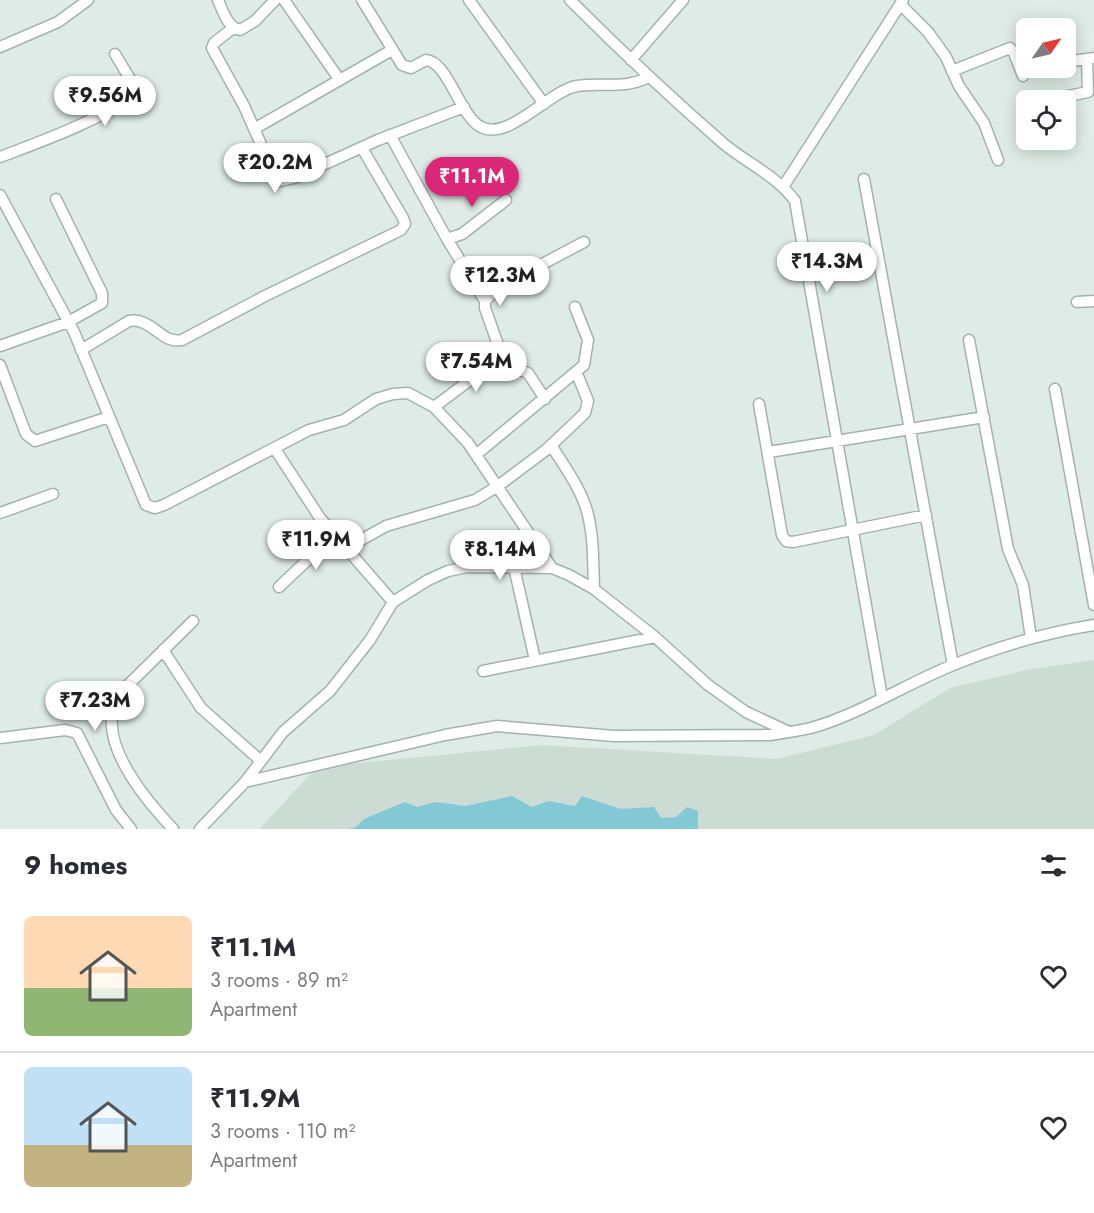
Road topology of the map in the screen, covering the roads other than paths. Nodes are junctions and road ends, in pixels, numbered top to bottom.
1 (88, 0) edge
2 (218, 0) edge
3 (275, 0) edge
4 (284, 0) edge
5 (362, 0) edge
6 (469, 0) edge
7 (570, 0) edge
8 (683, 0) edge
9 (901, 2) edge
10 (233, 28) junction
11 (0, 46) edge
12 (392, 50) junction
13 (115, 54) dead end
14 (1016, 58) edge
15 (1091, 59) edge
16 (631, 60) junction
17 (1076, 61) edge
18 (952, 71) junction
19 (649, 77) junction
20 (339, 80) junction
21 (1076, 94) edge
22 (544, 104) junction
23 (464, 107) junction
24 (254, 129) junction
25 (390, 135) junction
26 (362, 148) junction
27 (0, 157) edge
28 (998, 160) dead end
29 (864, 179) dead end
30 (783, 187) junction
31 (0, 195) edge
32 (56, 200) dead end
33 (506, 200) dead end
34 (447, 239) junction
35 (584, 242) dead end
36 (485, 301) junction
37 (1094, 301) edge
38 (1077, 302) dead end
39 (575, 307) dead end
40 (68, 322) junction
41 (969, 340) dead end
42 (0, 346) edge
43 (81, 350) junction
44 (502, 356) junction
45 (0, 365) edge
46 (577, 374) junction
47 (1054, 389) dead end
48 (545, 399) junction
49 (759, 404) dead end
50 (434, 407) junction
51 (109, 417) junction
52 (984, 417) junction
53 (910, 430) junction
54 (839, 443) junction
55 (551, 445) junction
56 (275, 449) junction
57 (769, 453) junction
58 (477, 454) junction
59 (498, 486) junction
60 (53, 494) dead end
61 (0, 513) edge
62 (926, 515) junction
63 (853, 528) junction
64 (335, 534) junction
65 (347, 548) junction
66 (514, 567) junction
67 (552, 568) junction
68 (279, 587) dead end
69 (594, 589) junction
70 (393, 602) junction
71 (1094, 605) edge
72 (193, 621) dead end
73 (1094, 625) edge
74 (655, 637) junction
75 (1031, 638) junction
76 (163, 650) junction
77 (535, 660) junction
78 (953, 665) junction
79 (483, 671) dead end
80 (882, 697) junction
81 (789, 732) junction
82 (0, 738) edge
83 (261, 761) junction
84 (245, 782) junction
85 (131, 829) edge
86 (173, 829) edge
87 (200, 829) edge

1 - 11 street
2 - 10 street
3 - 10 street
4 - 20 street
5 - 12 street
6 - 22 street
7 - 16 street
8 - 16 street
9 - 18 street
9 - 30 street
10 - 24 street
12 - 20 street
12 - 23 street
13 - 27 street
14 - 18 street
15 - 17 street
15 - 21 street
16 - 19 street
18 - 28 street
19 - 22 street
19 - 30 street
20 - 24 street
22 - 23 street
23 - 25 street
24 - 26 street
25 - 26 street
25 - 34 street
26 - 43 street
29 - 53 street
30 - 54 street
31 - 40 street
32 - 40 street
33 - 34 street
34 - 36 street
35 - 36 street
36 - 44 street
37 - 38 street
39 - 46 street
40 - 42 street
40 - 43 street
41 - 52 street
43 - 51 street
44 - 48 street
44 - 50 street
45 - 51 street
46 - 48 street
46 - 55 street
47 - 71 street
48 - 58 street
49 - 57 street
50 - 56 street
50 - 58 street
51 - 56 street
52 - 53 street
52 - 75 street
53 - 54 street
53 - 62 street
54 - 57 street
54 - 63 street
55 - 59 street
55 - 69 street
56 - 64 street
57 - 63 street
58 - 59 street
59 - 65 street
59 - 67 street
60 - 61 street
62 - 63 street
62 - 78 street
63 - 80 street
64 - 65 street
64 - 68 street
65 - 70 street
66 - 67 street
66 - 70 street
66 - 77 street
67 - 69 street
69 - 74 street
70 - 83 street
72 - 76 street
73 - 75 street
74 - 77 street
74 - 81 street
75 - 78 street
76 - 83 street
76 - 86 street
77 - 79 street
78 - 80 street
80 - 81 street
81 - 84 street
82 - 85 street
83 - 84 street
84 - 87 street

